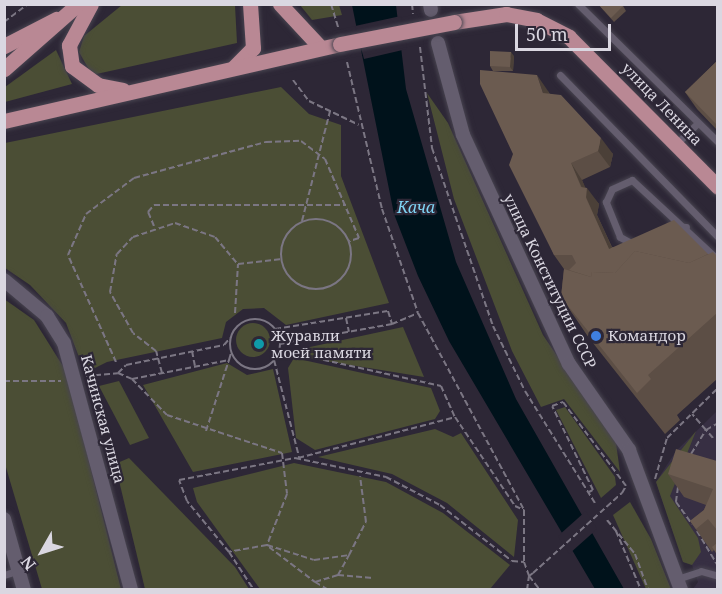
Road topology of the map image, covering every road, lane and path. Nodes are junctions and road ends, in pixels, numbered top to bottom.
1 (28, 4) edge
2 (91, 4) edge
3 (250, 4) edge
4 (280, 4) edge
5 (331, 4) edge
6 (412, 4) edge
7 (578, 4) edge
8 (72, 9) edge
9 (413, 14) dead end
10 (4, 22) edge
11 (339, 37) junction
12 (438, 43) dead end
13 (4, 46) edge
14 (320, 47) junction
15 (420, 47) dead end
16 (347, 62) dead end
17 (234, 67) junction
18 (4, 69) edge
19 (560, 75) dead end
20 (293, 80) dead end
21 (129, 91) junction
22 (330, 111) junction
23 (4, 121) edge
24 (698, 123) junction
25 (359, 125) junction
26 (717, 142) edge
27 (675, 144) junction
28 (315, 152) junction
29 (717, 188) edge
30 (346, 205) junction
31 (303, 206) junction
32 (302, 222) junction
33 (154, 226) junction
34 (686, 227) junction
35 (659, 232) edge
36 (717, 237) edge
37 (349, 241) junction
38 (641, 243) edge
39 (282, 259) junction
40 (717, 260) edge
41 (238, 264) junction
42 (4, 280) edge
43 (235, 313) dead end
44 (418, 313) junction
45 (346, 318) junction
46 (392, 324) junction
47 (275, 328) junction
48 (349, 332) junction
49 (230, 338) junction
50 (280, 344) junction
51 (279, 350) junction
52 (192, 351) junction
53 (231, 353) junction
54 (159, 358) junction
55 (229, 360) junction
56 (274, 360) junction
57 (116, 362) dead end
58 (195, 366) junction
59 (118, 373) junction
60 (162, 373) junction
61 (86, 376) dead end
62 (132, 379) junction
63 (4, 381) edge
64 (69, 381) dead end
65 (717, 388) edge
66 (692, 414) junction
67 (455, 417) junction
68 (717, 423) edge
69 (706, 430) junction
70 (206, 431) junction
71 (713, 438) dead end
72 (299, 457) junction
73 (295, 458) junction
74 (689, 459) edge
75 (282, 461) junction
76 (360, 476) dead end
77 (682, 476) edge
78 (634, 483) dead end
79 (626, 486) junction
80 (656, 491) dead end
81 (589, 492) junction
82 (595, 503) dead end
83 (524, 510) junction
84 (5, 520) edge
85 (607, 520) dead end
86 (613, 526) junction
87 (267, 545) junction
88 (229, 552) junction
89 (349, 555) junction
90 (524, 562) junction
91 (717, 566) edge
92 (19, 570) junction
93 (4, 575) edge
94 (338, 575) junction
95 (529, 576) junction
96 (717, 576) edge
97 (373, 578) dead end
98 (315, 582) junction
99 (679, 584) edge
100 (24, 590) edge
101 (131, 590) edge
102 (254, 590) edge
103 (329, 590) edge
104 (527, 590) edge
105 (540, 590) edge
106 (641, 590) edge
107 (648, 590) edge

1 - 10 path
2 - 21 main road
3 - 17 main road
4 - 14 main road
5 - 11 path
6 - 9 path
7 - 24 lane
8 - 13 main road
8 - 18 main road
11 - 14 main road, улица Ленина
11 - 27 main road, улица Ленина, bridge
12 - 99 street, улица Конституции СССР
14 - 17 main road, улица Ленина
15 - 81 path
16 - 25 path
17 - 21 main road, улица Ленина
19 - 36 lane
20 - 22 path
21 - 23 main road, улица Ленина
22 - 25 path
22 - 28 path
24 - 26 lane
24 - 27 lane
25 - 44 path
27 - 29 main road, улица Ленина
28 - 30 path
28 - 31 path
28 - 57 path
30 - 31 path
30 - 37 path
31 - 32 path
31 - 33 path
32 - 37 path
32 - 39 path
33 - 41 path
33 - 54 path
34 - 35 lane
34 - 38 lane
34 - 40 lane
37 - 39 path
39 - 41 path
41 - 43 path
42 - 101 street, Качинская улица
44 - 46 path
44 - 83 path
45 - 46 path
45 - 47 path
45 - 48 path
46 - 48 path
47 - 49 path
47 - 50 path
48 - 50 path
49 - 52 path
49 - 53 path
50 - 51 path
51 - 56 path
51 - 67 path
52 - 54 path
52 - 58 path
53 - 55 path
53 - 56 path
54 - 59 path
54 - 60 path
55 - 58 path
55 - 70 path
56 - 72 path
58 - 60 path
59 - 61 path
59 - 62 path
60 - 62 path
62 - 70 path
63 - 64 path
65 - 66 path
66 - 69 path
66 - 80 path
67 - 72 path
67 - 83 path
68 - 69 path
69 - 71 path
69 - 74 path
70 - 75 path
72 - 73 path
73 - 75 path
73 - 90 path
75 - 87 path
75 - 88 path
76 - 89 path
77 - 91 path
78 - 79 path
79 - 81 path
79 - 95 path, bridge
81 - 82 path
83 - 90 path
84 - 92 street
85 - 86 path
86 - 106 path
86 - 107 path
87 - 88 path
87 - 89 path
87 - 98 path
88 - 102 path
89 - 94 path
90 - 95 path
92 - 93 lane
92 - 100 street
94 - 97 path
94 - 98 path
95 - 104 path
95 - 105 path
96 - 99 lane
98 - 103 path

